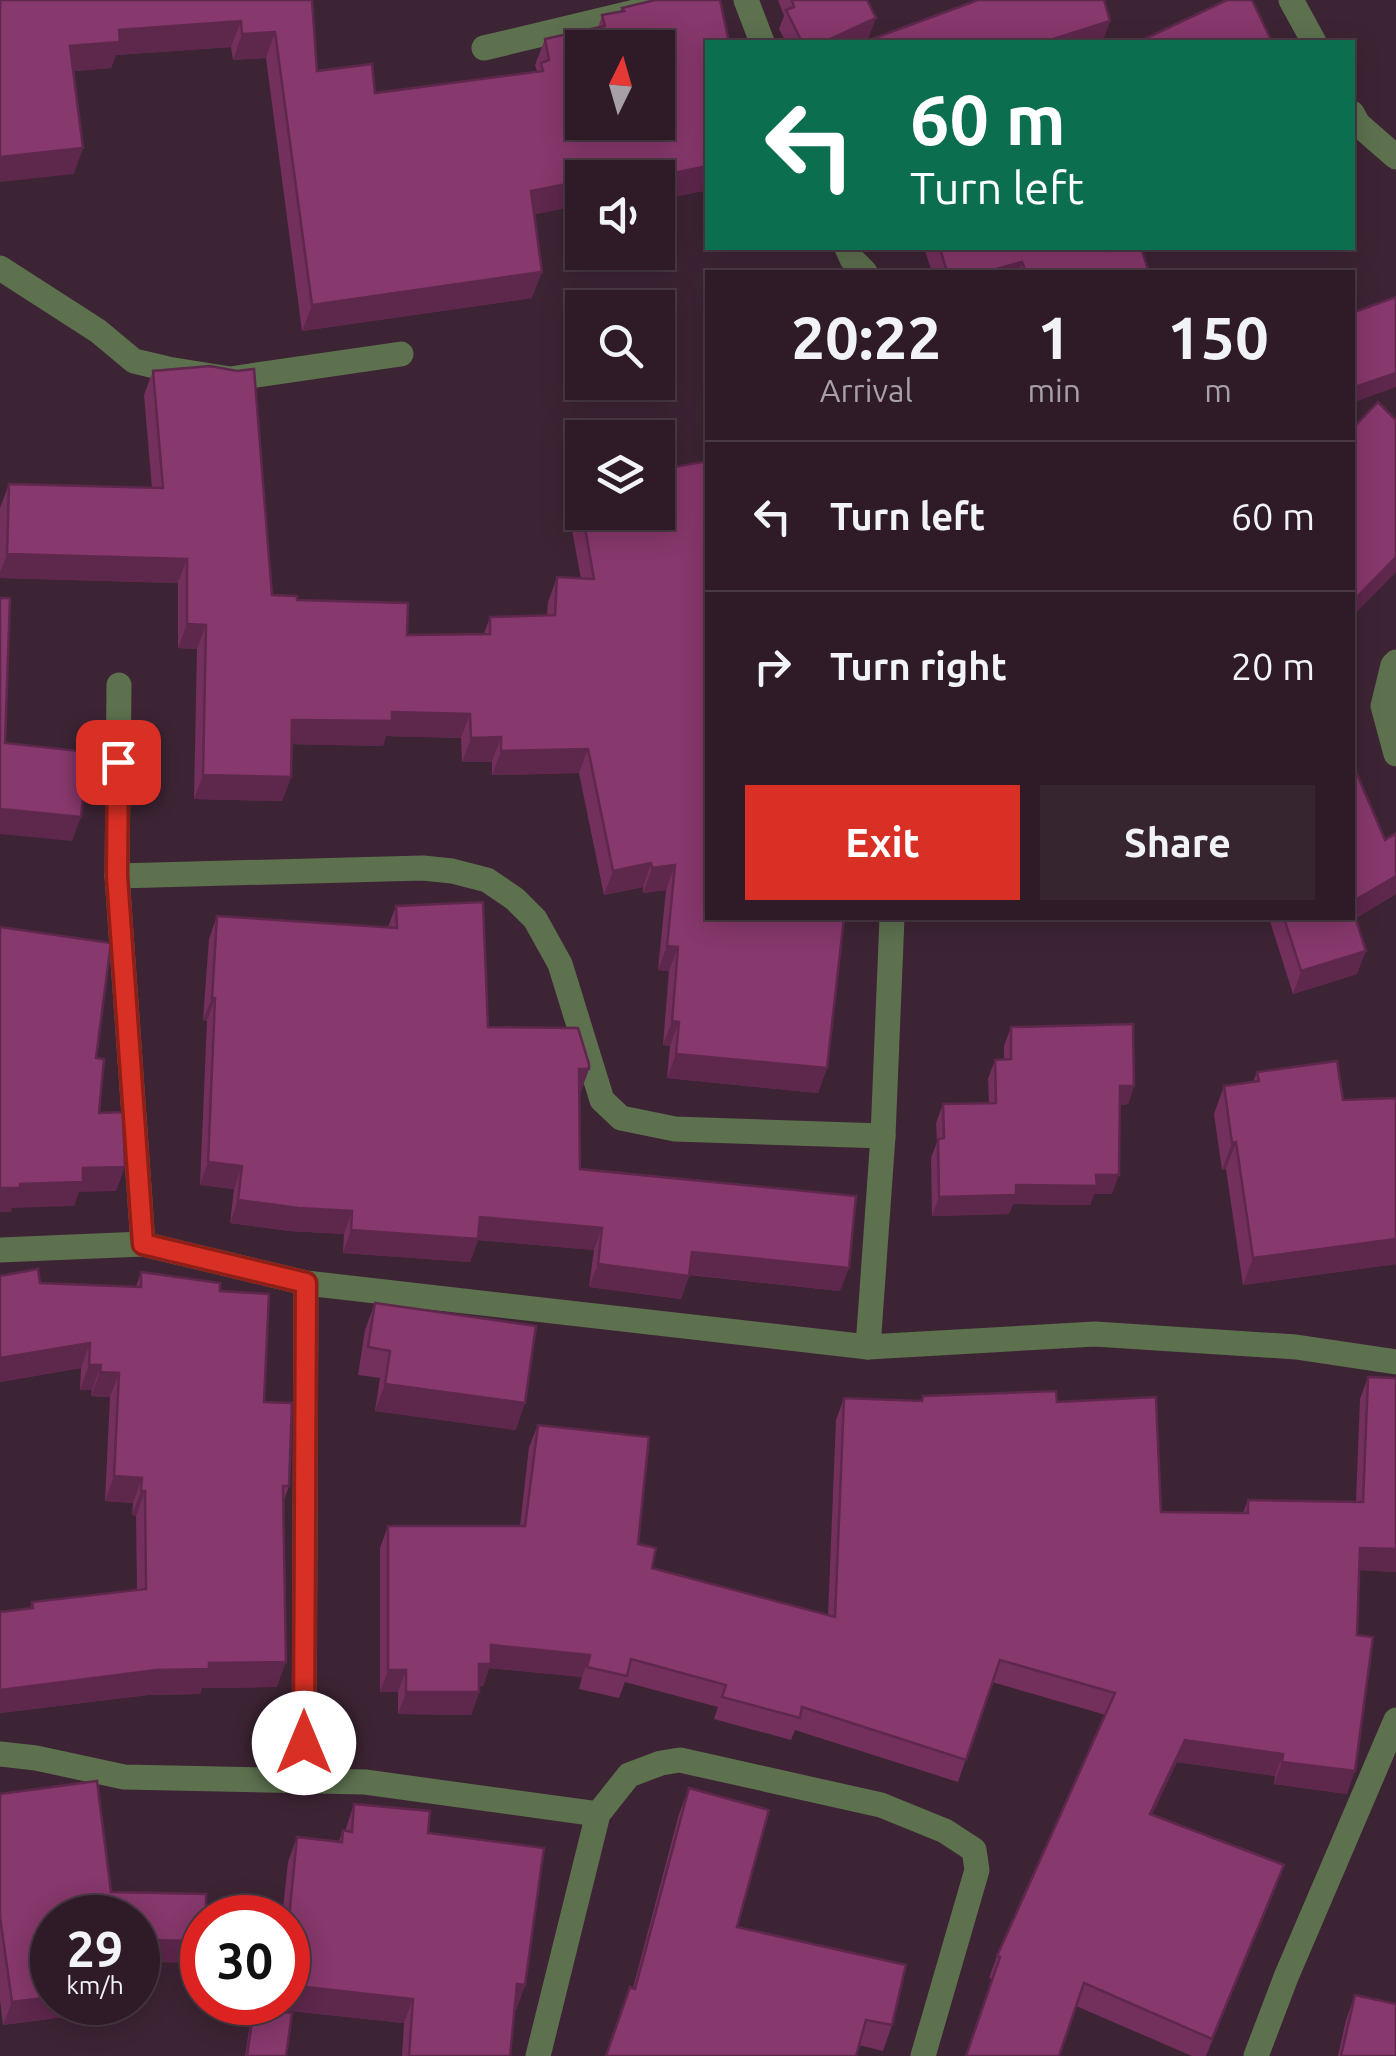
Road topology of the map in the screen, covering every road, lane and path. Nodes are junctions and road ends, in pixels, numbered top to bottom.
1 (685, 0) edge
2 (746, 0) edge
3 (1292, 0) edge
4 (761, 40) edge
5 (1313, 40) edge
6 (484, 48) dead end
7 (1355, 118) edge
8 (1396, 157) edge
9 (848, 250) edge
10 (0, 268) edge
11 (863, 270) edge
12 (401, 354) dead end
13 (1396, 662) edge
14 (119, 685) dead end
15 (1396, 754) edge
16 (117, 876) junction
17 (892, 920) edge
18 (883, 1136) junction
19 (143, 1244) junction
20 (0, 1250) edge
21 (306, 1283) junction
22 (868, 1346) junction
23 (1396, 1362) edge
24 (1396, 1720) edge
25 (0, 1754) edge
26 (304, 1782) junction
27 (598, 1814) junction
28 (538, 2056) edge
29 (923, 2056) edge
30 (1256, 2056) edge

1 - 6 street
2 - 4 street
3 - 5 street
7 - 8 street
9 - 11 street
10 - 12 street
13 - 15 street
14 - 16 street
16 - 18 street
16 - 19 street
17 - 18 street
18 - 22 street
19 - 20 street
19 - 21 street
21 - 22 street
21 - 26 street
22 - 23 street
24 - 30 street
25 - 26 street
26 - 27 street
27 - 28 street
27 - 29 street

